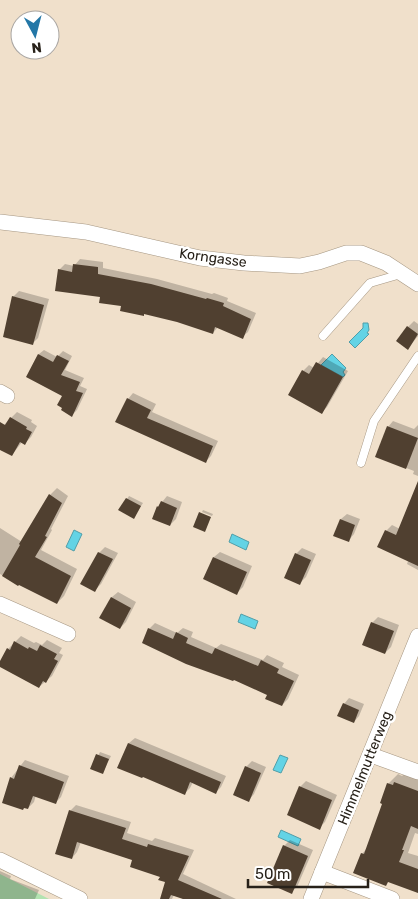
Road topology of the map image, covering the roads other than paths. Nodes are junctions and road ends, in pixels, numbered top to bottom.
1 (0, 222) edge
2 (402, 273) junction
3 (418, 284) edge
4 (324, 336) dead end
5 (418, 356) edge
6 (361, 463) dead end
7 (0, 604) edge
8 (68, 634) dead end
9 (418, 636) edge
10 (370, 755) junction
11 (418, 772) edge
12 (0, 860) edge
13 (322, 872) junction
14 (80, 899) edge
15 (311, 899) edge
16 (392, 899) edge

1 - 2 street, Korngasse
2 - 3 street, Korngasse
2 - 4 lane
5 - 6 lane
7 - 8 street
9 - 10 street, Himmelmutterweg
10 - 11 street
10 - 13 street, Himmelmutterweg
12 - 14 street
13 - 15 street, Himmelmutterweg
13 - 16 street

